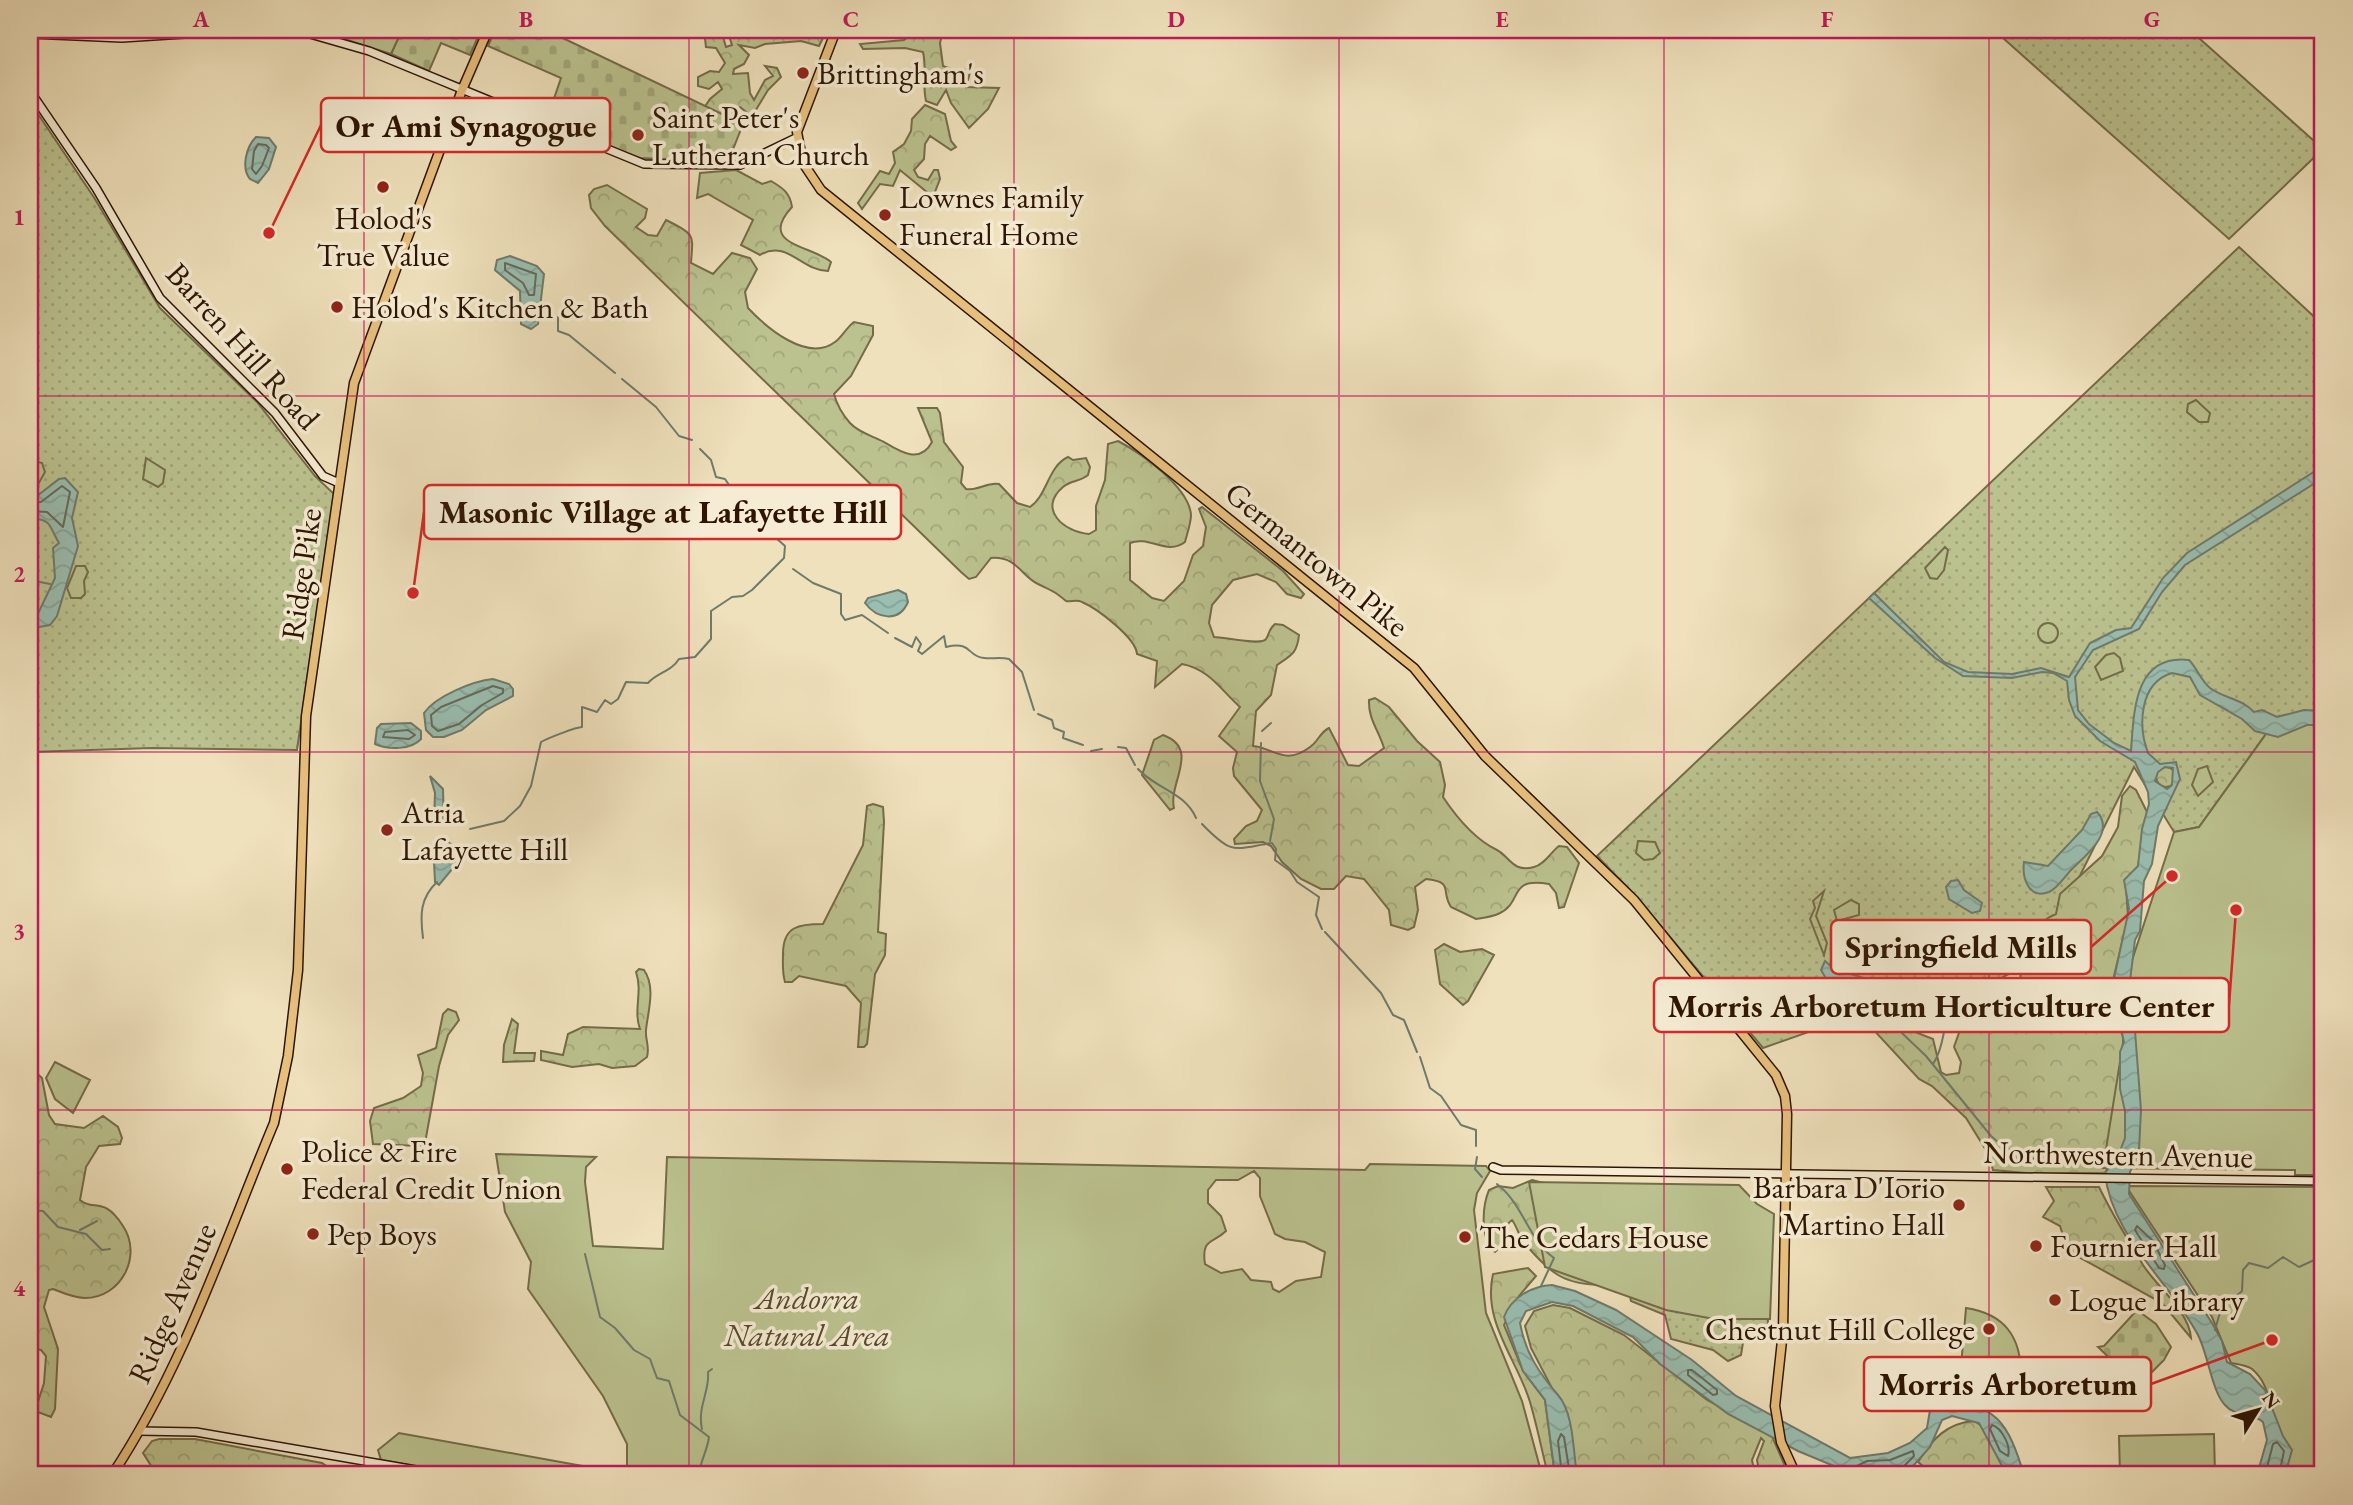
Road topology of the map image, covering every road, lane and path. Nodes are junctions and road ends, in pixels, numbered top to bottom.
1 (247, 30) edge
2 (296, 30) edge
3 (488, 30) edge
4 (836, 30) edge
5 (30, 34) edge
6 (462, 90) junction
7 (30, 91) edge
8 (796, 138) junction
9 (339, 483) junction
10 (265, 1146) joint
11 (1493, 1167) dead end
12 (1786, 1175) junction
13 (2323, 1181) edge
14 (139, 1431) junction
15 (112, 1475) edge
16 (445, 1475) edge
17 (1796, 1475) edge

1 - 5 street
2 - 6 street
3 - 6 main road, Ridge Pike
4 - 8 main road
6 - 8 street
6 - 9 main road, Ridge Pike
7 - 9 street, Barren Hill Road
8 - 12 main road, Germantown Pike
9 - 10 main road, Ridge Pike
10 - 14 main road, Ridge Avenue
11 - 12 street, Northwestern Avenue
12 - 13 street, Northwestern Avenue
12 - 17 main road, Germantown Pike
14 - 15 main road, Ridge Avenue
14 - 16 street

